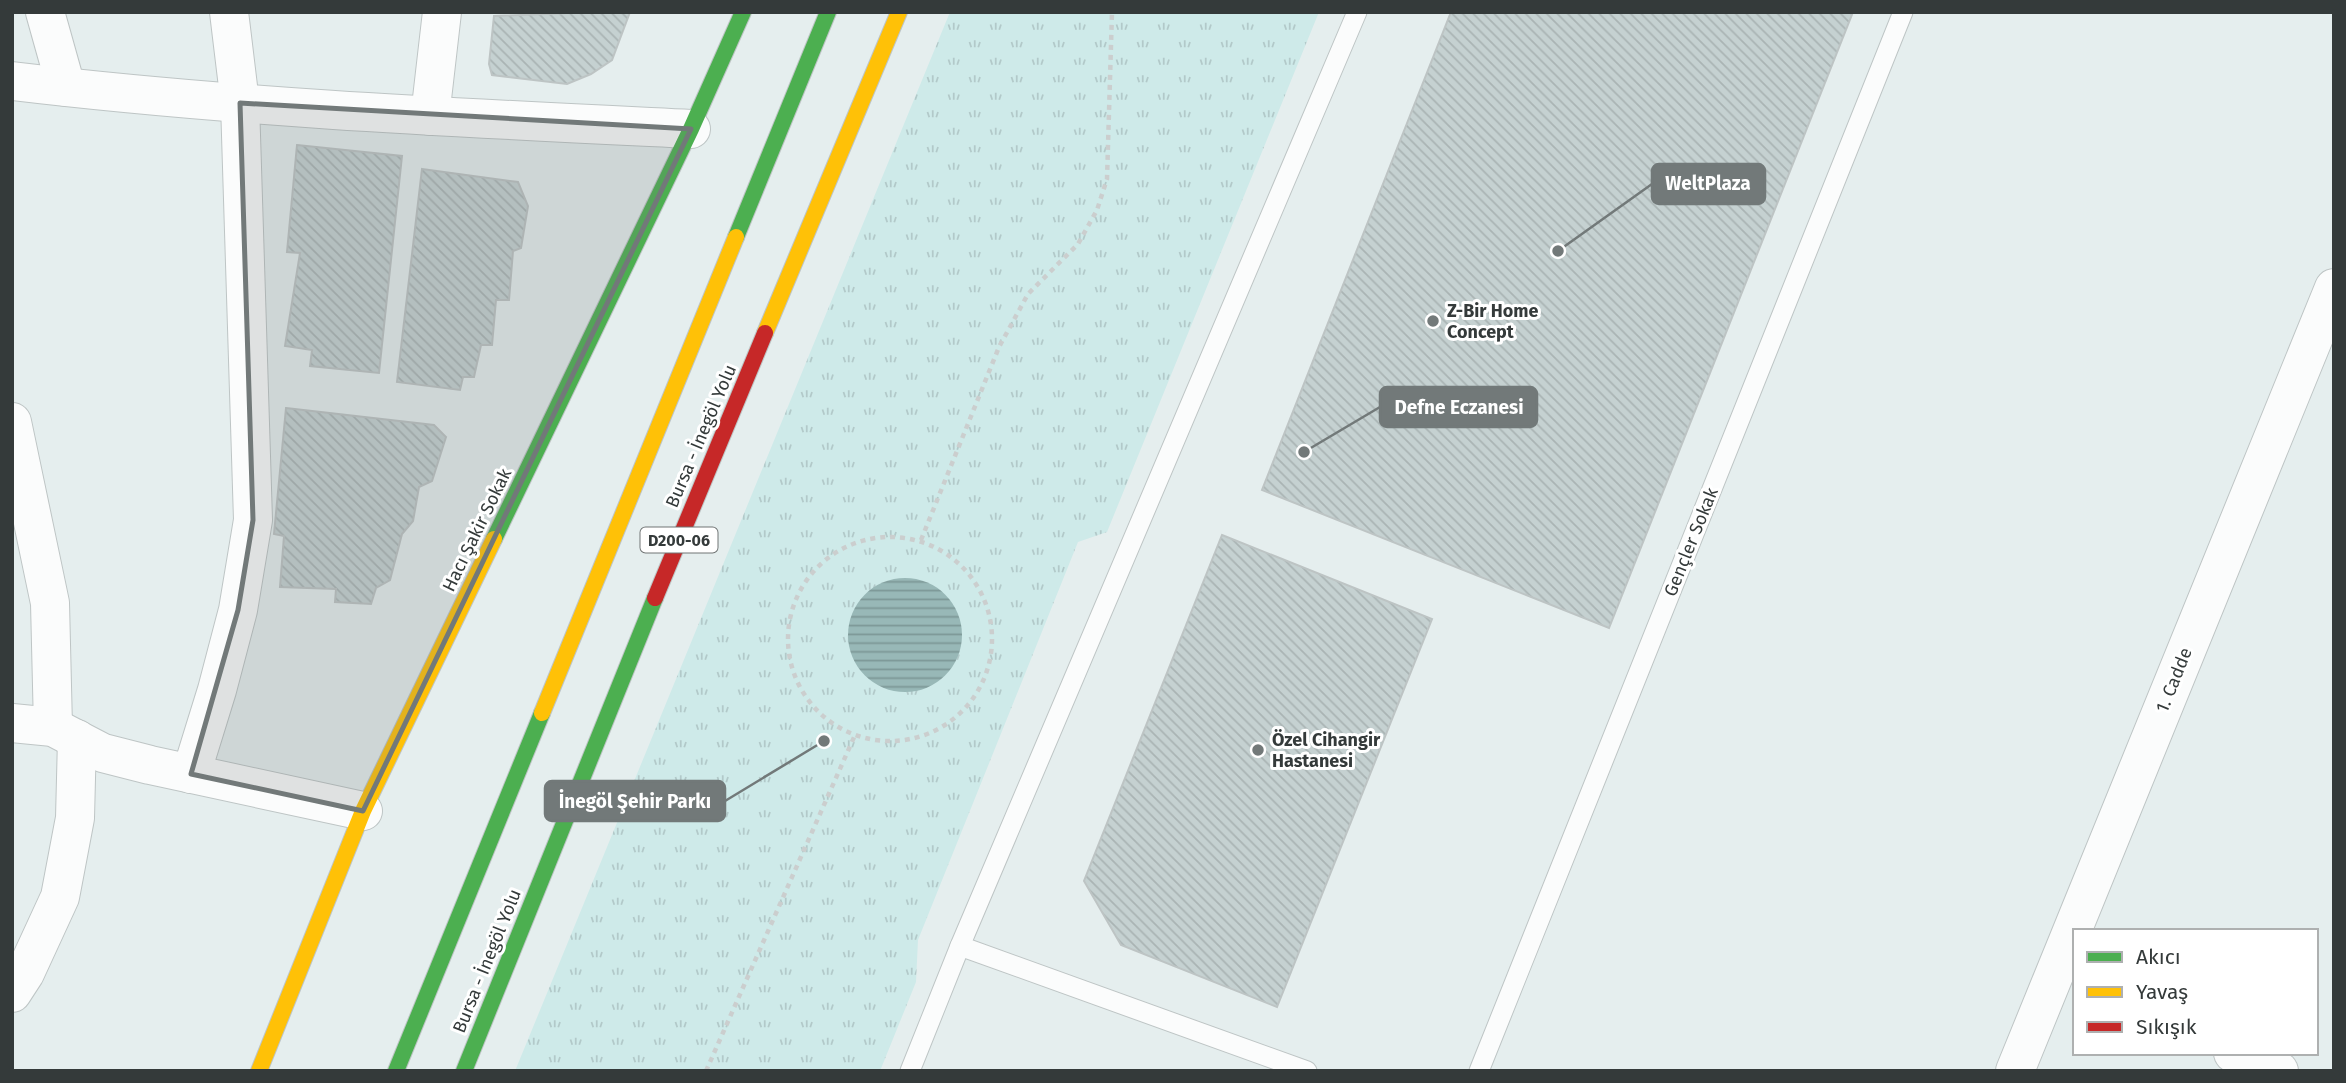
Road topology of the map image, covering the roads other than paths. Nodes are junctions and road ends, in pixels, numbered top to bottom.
1 (45, 12) edge
2 (229, 12) edge
3 (442, 12) edge
4 (743, 12) edge
5 (828, 12) edge
6 (899, 12) edge
7 (1356, 12) edge
8 (1903, 12) edge
9 (12, 82) edge
10 (66, 87) junction
11 (240, 103) junction
12 (430, 116) junction
13 (691, 129) junction
14 (2334, 288) edge
15 (14, 435) edge
16 (12, 723) edge
17 (65, 733) junction
18 (191, 774) junction
19 (363, 811) junction
20 (2086, 929) edge
21 (960, 946) junction
22 (2073, 962) edge
23 (2063, 988) edge
24 (12, 993) edge
25 (2238, 1055) edge
26 (259, 1071) edge
27 (396, 1071) edge
28 (464, 1071) edge
29 (910, 1071) edge
30 (1307, 1071) edge
31 (1479, 1071) edge
32 (2015, 1071) edge
33 (2279, 1071) edge

1 - 10 street
2 - 11 street
3 - 12 street
4 - 13 main road, Hacı Şakir Sokak
5 - 27 main road, D200-06
6 - 28 main road, Bursa - İnegöl Yolu / D200-06
7 - 21 lane
8 - 31 lane, Gençler Sokak
9 - 10 street
10 - 11 street
11 - 12 street
11 - 18 street
12 - 13 street
13 - 19 main road, Hacı Şakir Sokak
14 - 20 street, 1. Cadde
15 - 17 street
16 - 17 street
17 - 18 street
17 - 24 street
18 - 19 street
19 - 26 main road, Hacı Şakir Sokak
21 - 29 lane
21 - 30 lane
22 - 23 street, 1. Cadde
23 - 32 street, 1. Cadde
25 - 33 street

